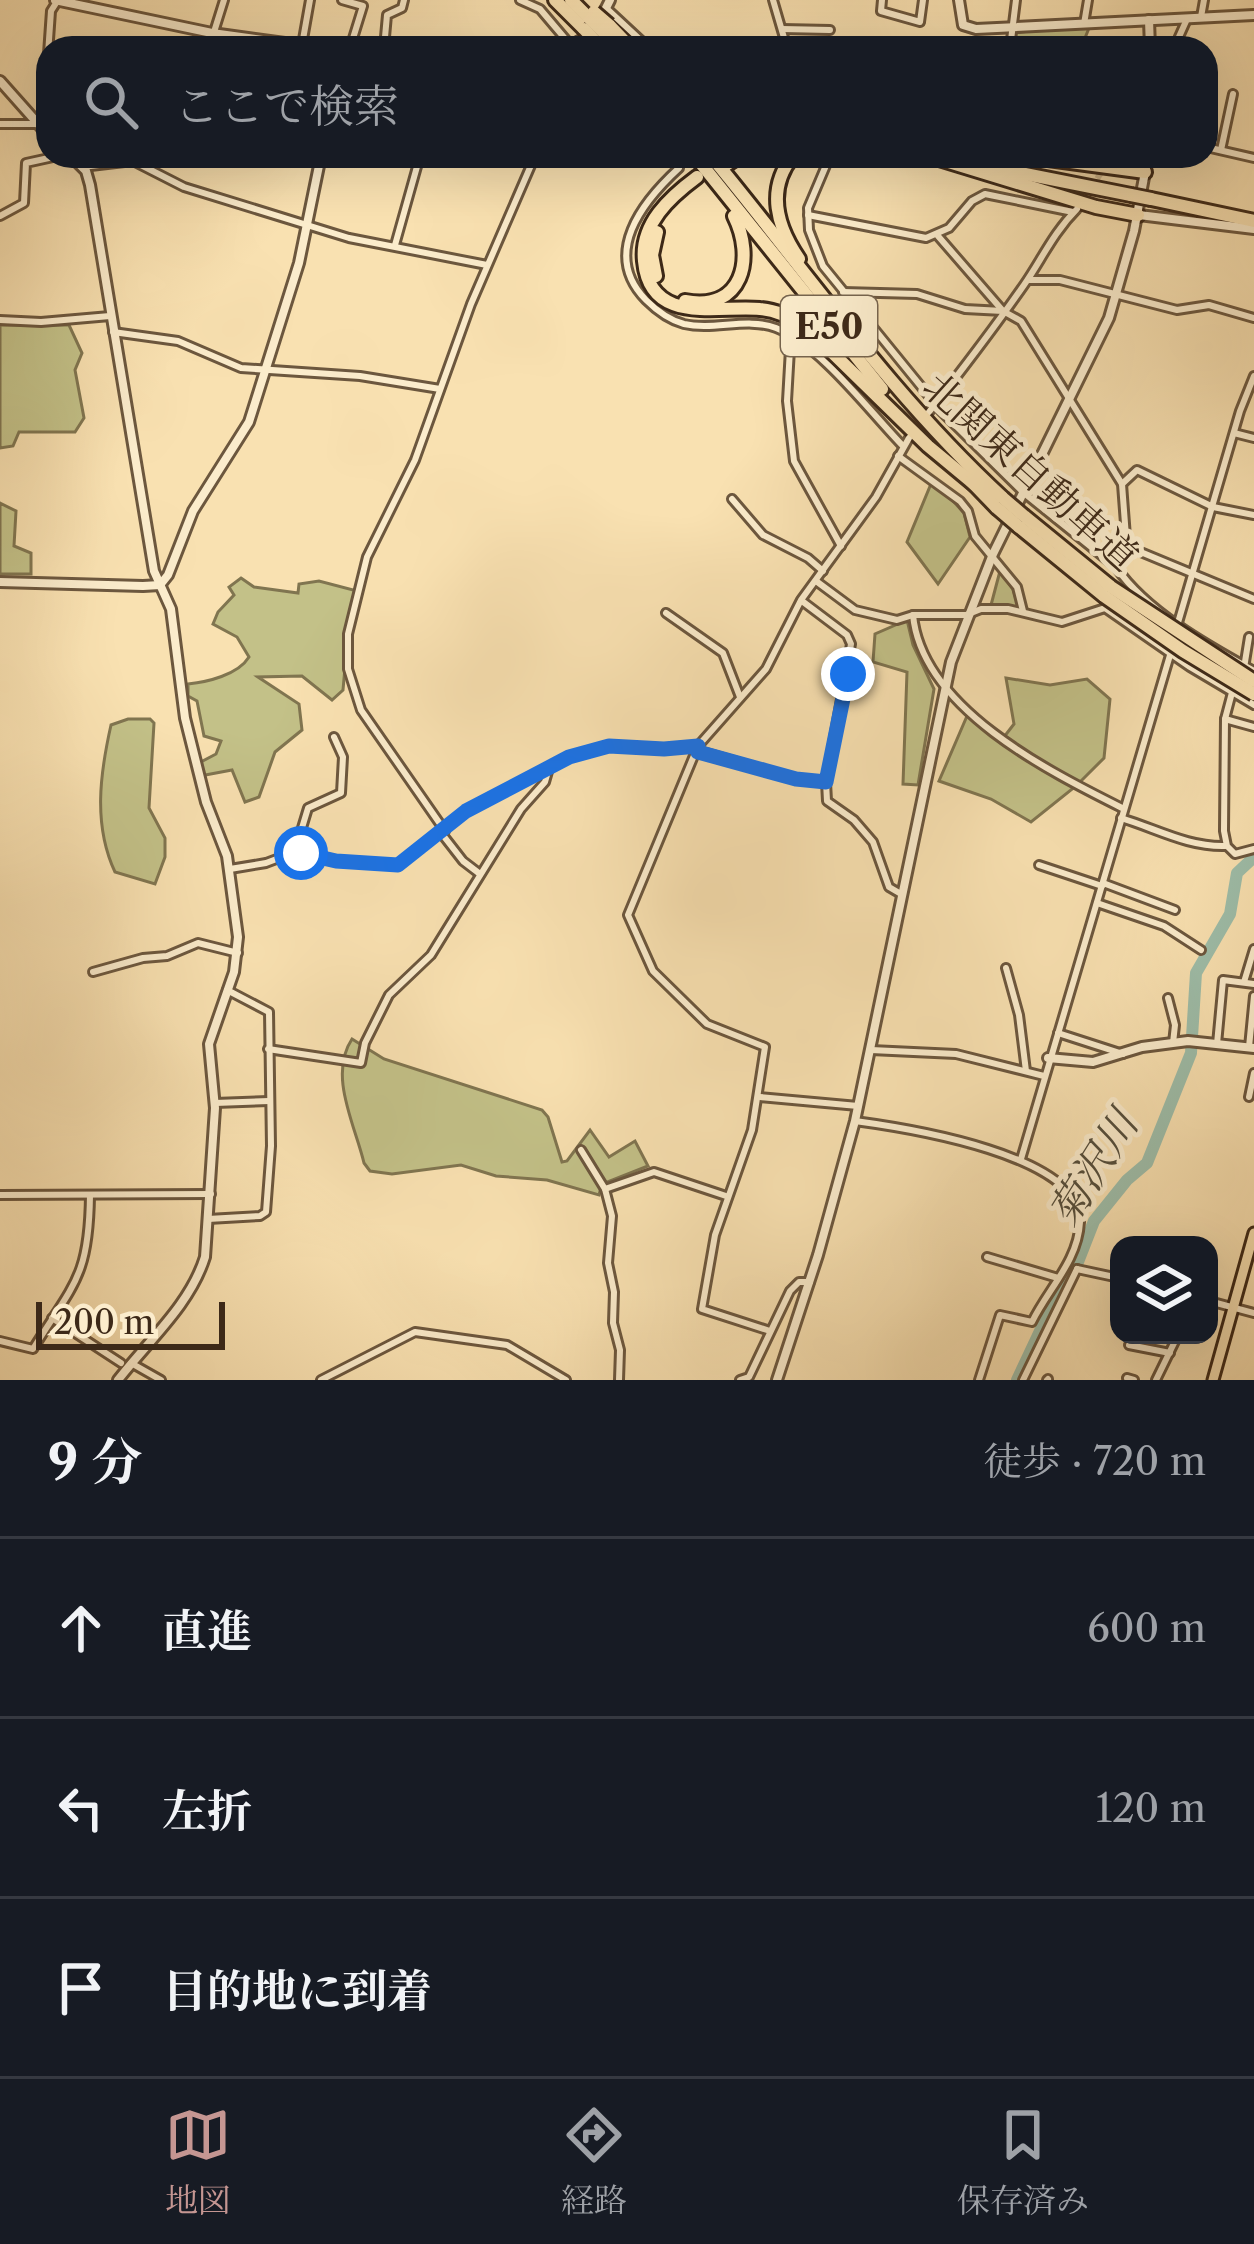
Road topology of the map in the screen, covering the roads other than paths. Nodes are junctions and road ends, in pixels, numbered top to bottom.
1 (57, 0) edge
2 (224, 0) edge
3 (310, 0) edge
4 (342, 0) edge
5 (404, 0) edge
6 (520, 0) edge
7 (531, 0) edge
8 (555, 0) edge
9 (574, 0) edge
10 (773, 0) edge
11 (882, 0) edge
12 (923, 0) edge
13 (959, 0) edge
14 (1016, 0) edge
15 (1088, 0) edge
16 (1204, 0) edge
17 (540, 9) junction
18 (597, 13) edge
19 (1254, 15) edge
20 (1201, 17) junction
21 (1188, 18) junction
22 (1149, 20) junction
23 (1084, 24) junction
24 (1014, 28) junction
25 (782, 29) junction
26 (830, 30) dead end
27 (212, 33) junction
28 (49, 36) edge
29 (211, 36) edge
30 (232, 36) edge
31 (301, 36) edge
32 (354, 36) edge
33 (385, 36) edge
34 (564, 36) edge
35 (628, 36) edge
36 (784, 36) edge
37 (1012, 36) edge
38 (1150, 36) edge
39 (1180, 36) edge
40 (0, 81) edge
41 (1233, 94) dead end
42 (0, 124) edge
43 (35, 124) joint
44 (1218, 150) edge
45 (1221, 150) junction
46 (1254, 158) edge
47 (36, 161) edge
48 (82, 168) edge
49 (147, 168) edge
50 (318, 168) edge
51 (417, 168) edge
52 (530, 168) edge
53 (679, 168) edge
54 (701, 168) edge
55 (702, 168) edge
56 (728, 168) edge
57 (784, 168) edge
58 (824, 168) edge
59 (968, 168) edge
60 (997, 168) edge
61 (1021, 168) edge
62 (1115, 168) edge
63 (1146, 168) edge
64 (1145, 172) junction
65 (1132, 192) junction
66 (0, 215) edge
67 (808, 215) junction
68 (1138, 215) junction
69 (1254, 221) edge
70 (305, 224) junction
71 (938, 236) junction
72 (395, 245) junction
73 (487, 265) junction
74 (1028, 280) junction
75 (843, 292) junction
76 (1118, 295) junction
77 (851, 302) junction
78 (842, 308) dead end
79 (1003, 311) junction
80 (110, 316) junction
81 (1254, 318) edge
82 (0, 320) edge
83 (113, 332) junction
84 (806, 333) dead end
85 (797, 339) junction
86 (265, 370) junction
87 (1254, 376) edge
88 (888, 380) junction
89 (440, 388) junction
90 (935, 404) junction
91 (1069, 404) junction
92 (929, 412) dead end
93 (1234, 433) junction
94 (909, 438) dead end
95 (1254, 438) edge
96 (903, 446) junction
97 (898, 456) junction
98 (1122, 484) junction
99 (974, 485) junction
100 (1024, 493) junction
101 (732, 499) dead end
102 (1000, 503) junction
103 (1213, 507) junction
104 (1254, 515) edge
105 (841, 546) junction
106 (993, 554) junction
107 (823, 571) junction
108 (1193, 577) junction
109 (815, 581) junction
110 (0, 582) edge
111 (160, 585) junction
112 (1111, 593) junction
113 (1254, 599) edge
114 (801, 600) junction
115 (1022, 611) junction
116 (666, 613) dead end
117 (914, 615) junction
118 (966, 615) junction
119 (1178, 623) junction
120 (1249, 637) dead end
121 (1171, 654) junction
122 (1245, 666) junction
123 (1254, 671) edge
124 (1254, 681) edge
125 (944, 688) junction
126 (1231, 691) junction
127 (1254, 694) edge
128 (740, 697) junction
129 (1254, 705) edge
130 (1225, 718) junction
131 (1254, 727) edge
132 (334, 737) dead end
133 (697, 748) junction
134 (549, 768) junction
135 (826, 782) junction
136 (1122, 813) junction
137 (444, 832) junction
138 (1227, 846) junction
139 (1254, 849) edge
140 (295, 852) junction
141 (1040, 865) dead end
142 (229, 869) junction
143 (481, 874) junction
144 (1103, 885) junction
145 (901, 894) junction
146 (1097, 903) junction
147 (1175, 910) dead end
148 (1254, 949) edge
149 (1201, 950) dead end
150 (238, 953) junction
151 (1006, 968) dead end
152 (93, 972) dead end
153 (1244, 982) junction
154 (1254, 984) edge
155 (227, 990) junction
156 (1254, 996) edge
157 (1168, 998) dead end
158 (1058, 1033) junction
159 (1173, 1043) junction
160 (1217, 1044) junction
161 (1251, 1048) edge
162 (268, 1049) junction
163 (871, 1050) junction
164 (1125, 1054) junction
165 (1048, 1058) junction
166 (1026, 1072) junction
167 (1254, 1073) edge
168 (1043, 1076) junction
169 (760, 1097) junction
170 (1249, 1097) dead end
171 (269, 1101) junction
172 (215, 1103) junction
173 (859, 1106) junction
174 (856, 1121) junction
175 (581, 1150) dead end
176 (1021, 1159) junction
177 (605, 1189) junction
178 (211, 1194) junction
179 (0, 1195) edge
180 (90, 1195) junction
181 (726, 1196) junction
182 (208, 1219) junction
183 (1254, 1233) edge
184 (987, 1257) dead end
185 (1072, 1268) junction
186 (1110, 1277) edge
187 (1060, 1278) junction
188 (810, 1282) junction
189 (1218, 1303) edge
190 (1233, 1307) junction
191 (1254, 1313) edge
192 (52, 1318) junction
193 (770, 1331) junction
194 (0, 1341) edge
195 (1174, 1344) edge
196 (1129, 1346) dead end
197 (1170, 1353) junction
198 (126, 1363) junction
199 (747, 1379) edge
200 (118, 1380) edge
201 (160, 1380) edge
202 (321, 1380) edge
203 (566, 1380) edge
204 (619, 1380) edge
205 (777, 1380) edge
206 (979, 1380) edge
207 (1023, 1380) edge
208 (1156, 1380) edge
209 (1213, 1380) edge

1 - 27 street
1 - 28 street
2 - 27 street
3 - 31 street
4 - 32 street
5 - 33 street
6 - 17 street
7 - 17 street
8 - 18 highway
9 - 18 highway
10 - 25 street
11 - 12 street
13 - 24 street
14 - 24 street
15 - 23 street
16 - 20 street
17 - 34 street
18 - 35 street
19 - 20 street
20 - 21 street
21 - 22 street
21 - 39 street
22 - 23 street
22 - 38 street
23 - 24 street
24 - 37 street
25 - 26 street
25 - 36 street
27 - 29 street
27 - 30 street
40 - 43 street
41 - 45 street
42 - 43 street
44 - 45 street
45 - 46 street
47 - 66 street
48 - 80 street
49 - 70 street
50 - 70 street
51 - 72 street
52 - 73 street
53 - 85 street
54 - 99 highway
55 - 99 highway, 北関東自動車道 / E50
56 - 88 highway, 北関東自動車道 / E50
57 - 88 highway
58 - 67 street
59 - 68 highway
60 - 65 highway
61 - 65 highway
62 - 64 highway
63 - 64 street
64 - 68 street
65 - 69 highway, bridge
67 - 71 street
67 - 75 street
68 - 69 street
68 - 76 street
70 - 72 street
70 - 86 street
71 - 74 street
71 - 79 street
72 - 73 street
73 - 89 street
74 - 76 street
74 - 79 street
75 - 77 street
75 - 79 street
76 - 81 street
76 - 91 street
77 - 78 street
77 - 90 street
79 - 90 street
79 - 91 street
80 - 82 street
80 - 83 street
83 - 86 street
83 - 111 street
84 - 85 street
85 - 96 street
85 - 105 street
86 - 89 street
86 - 111 street
87 - 93 street
88 - 102 highway, 北関東自動車道 / E50
89 - 137 street
90 - 92 street
90 - 100 street
91 - 98 street
91 - 100 street
93 - 95 street
93 - 103 street
94 - 96 street
96 - 97 street
97 - 105 street
97 - 106 street
98 - 103 street
98 - 108 street
99 - 102 highway, 北関東自動車道 / E50
100 - 106 street
100 - 112 street
101 - 107 street
102 - 112 highway, 北関東自動車道 / E50, bridge
103 - 104 street
103 - 108 street
105 - 107 street
106 - 115 street
106 - 118 street
107 - 109 street
108 - 113 street
108 - 119 street
109 - 114 street
109 - 117 street
110 - 111 street
111 - 142 street
112 - 115 street
112 - 119 street
112 - 121 street
112 - 124 highway, 北関東自動車道 / E50, bridge
112 - 127 highway, 北関東自動車道 / E50, bridge
114 - 128 street
114 - 135 street
115 - 118 street
116 - 128 street
117 - 118 street
117 - 125 street
118 - 125 street
119 - 121 street
119 - 122 street
120 - 122 street
121 - 126 street
121 - 136 street
122 - 123 street
122 - 126 street
125 - 136 street
125 - 145 street
126 - 129 street
126 - 130 street
128 - 133 street
130 - 131 street
130 - 138 street
132 - 140 street
133 - 134 street
133 - 135 street
133 - 169 street
134 - 137 street
134 - 143 street
135 - 145 street
136 - 138 street
136 - 144 street
137 - 140 street
137 - 143 street
138 - 139 street
140 - 142 street
141 - 144 street
142 - 150 street
143 - 162 street
144 - 146 street
144 - 147 street
145 - 163 street
146 - 149 street
146 - 158 street
148 - 153 street
150 - 152 street
150 - 155 street
151 - 166 street
153 - 154 street
153 - 160 street
155 - 162 street
155 - 172 street
156 - 161 street
157 - 159 street
158 - 164 street
158 - 165 street
159 - 160 street
159 - 164 street
160 - 161 street
162 - 171 street
163 - 166 street
163 - 173 street
164 - 165 street
165 - 168 street
166 - 168 street
167 - 170 street
168 - 176 street
169 - 173 street
169 - 181 street
171 - 172 street
171 - 182 street
172 - 178 street
173 - 174 street
174 - 176 street
174 - 188 street
175 - 177 street
176 - 185 street
177 - 181 street
177 - 204 street
178 - 180 street
178 - 182 street
179 - 180 street
180 - 192 street
181 - 193 street
182 - 198 street
183 - 190 main road
184 - 187 street
185 - 186 street
185 - 187 street
185 - 207 street
187 - 206 street
188 - 193 street
188 - 205 street
189 - 190 street
190 - 191 street
190 - 209 main road
192 - 194 street
192 - 198 street
193 - 199 street
195 - 197 street
196 - 197 street
197 - 208 street
198 - 200 street
198 - 201 street
202 - 203 street

